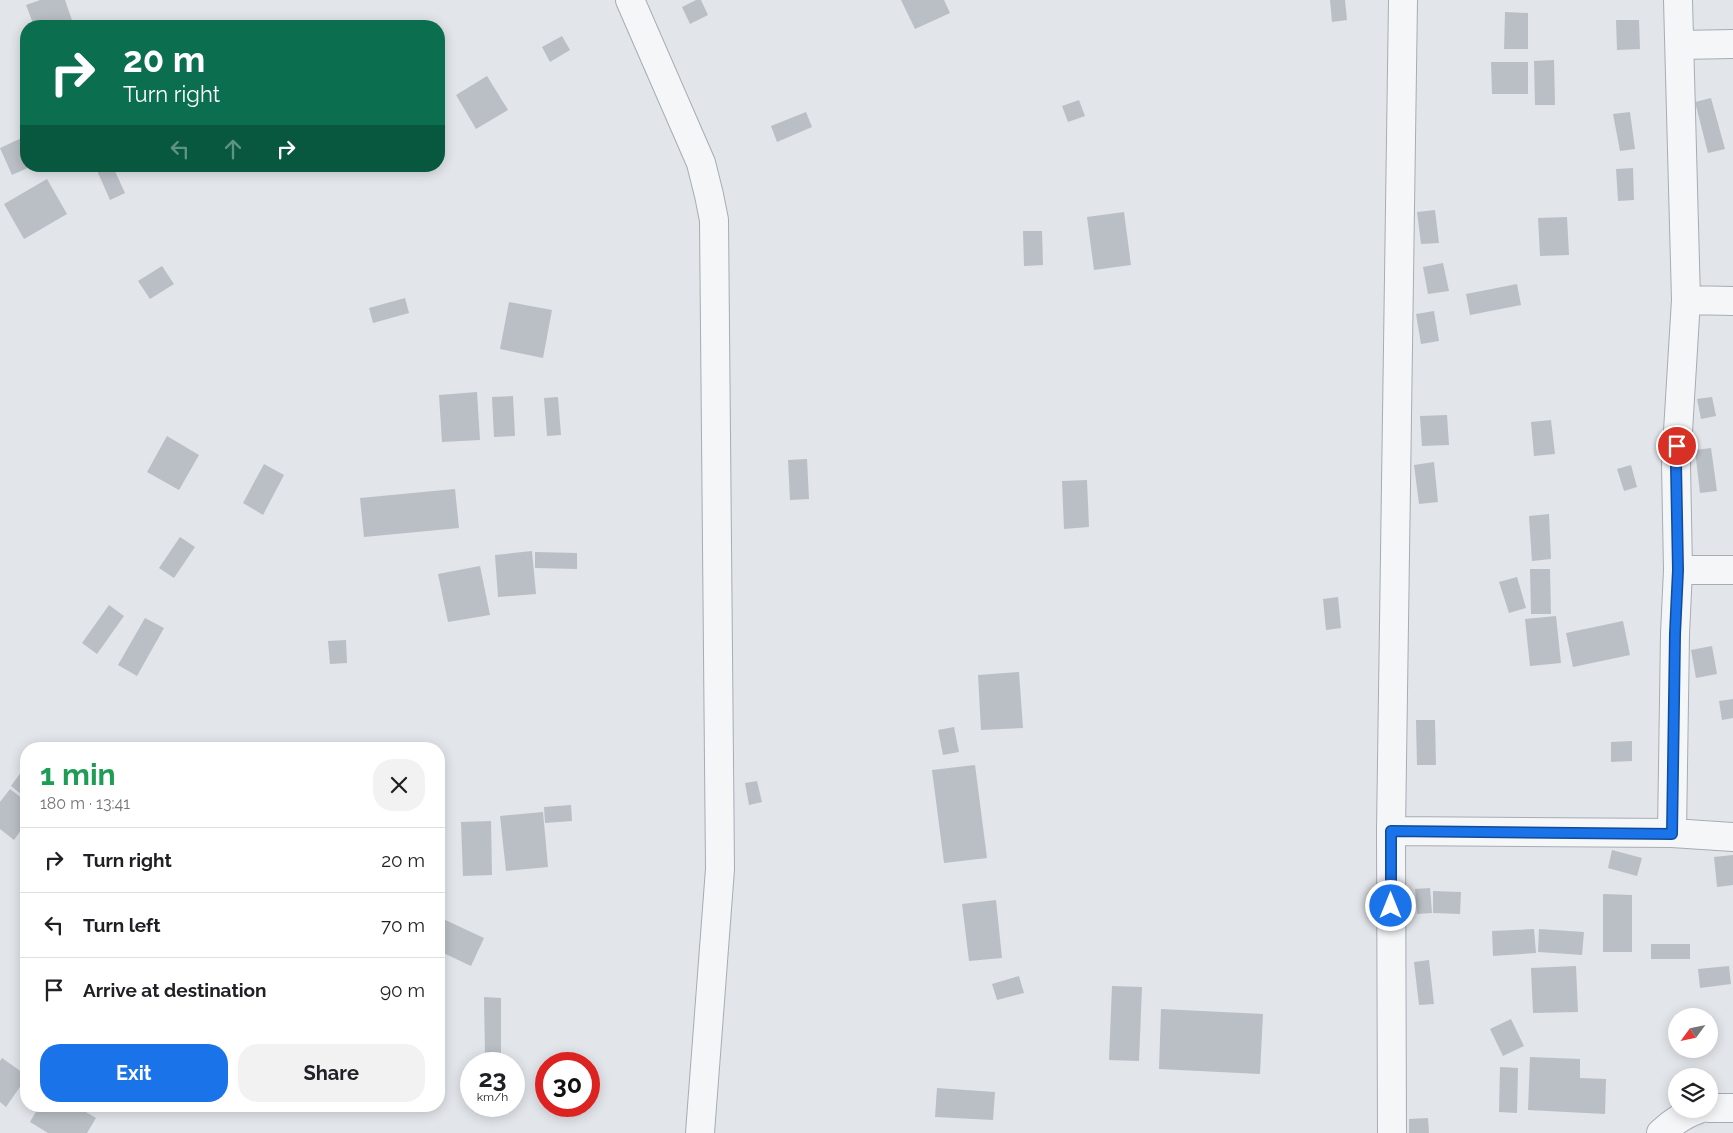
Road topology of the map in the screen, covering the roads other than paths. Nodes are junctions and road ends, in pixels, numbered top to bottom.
1 (630, 0) edge
2 (1403, 0) edge
3 (1678, 0) edge
4 (1733, 44) edge
5 (1680, 45) junction
6 (1686, 300) junction
7 (1733, 301) edge
8 (1678, 570) junction
9 (1733, 570) edge
10 (1391, 831) junction
11 (1672, 834) junction
12 (1733, 837) edge
13 (1718, 1108) edge
14 (1733, 1108) edge
15 (1679, 1118) edge
16 (700, 1133) edge
17 (1392, 1133) edge
18 (1661, 1133) edge

1 - 16 street
2 - 10 street
3 - 5 street
4 - 5 street
5 - 6 street
6 - 7 street
6 - 8 street
8 - 9 street
8 - 11 street
10 - 11 street
10 - 17 street
11 - 12 street
13 - 14 street
15 - 18 street

